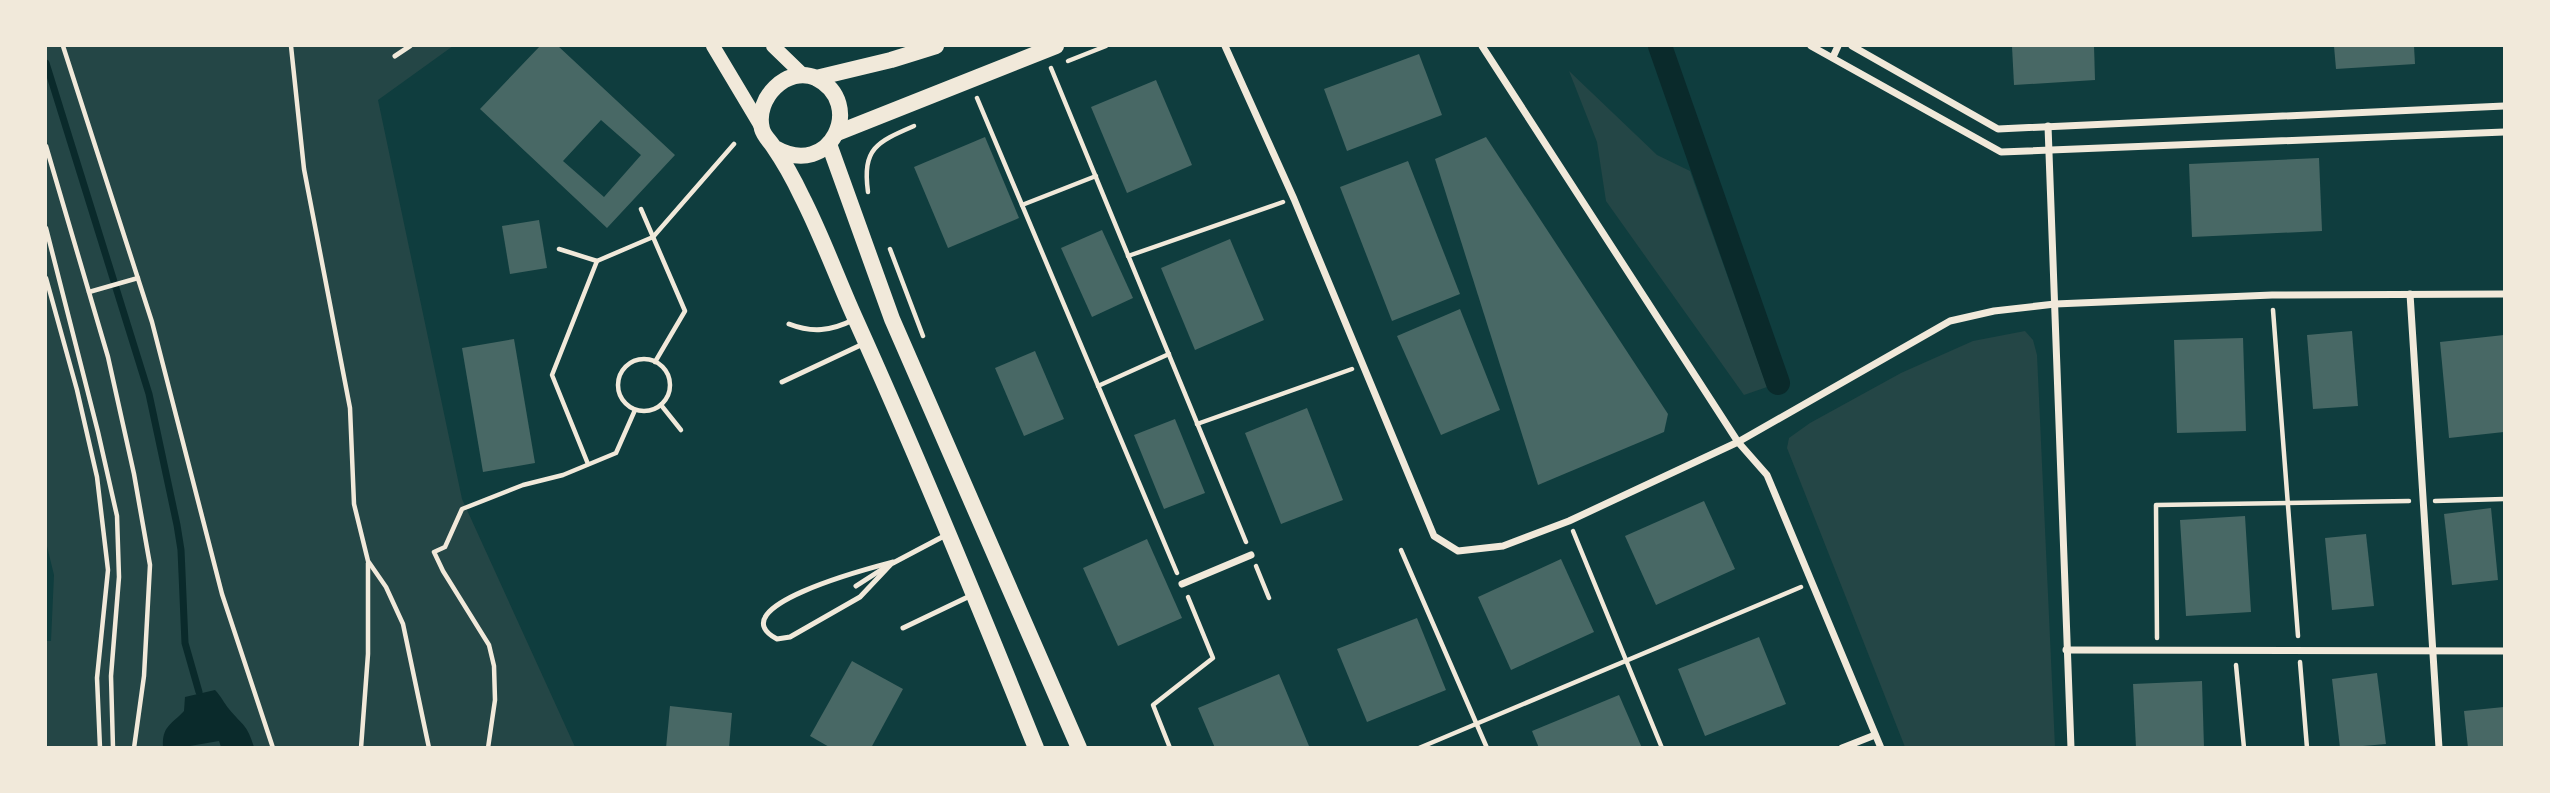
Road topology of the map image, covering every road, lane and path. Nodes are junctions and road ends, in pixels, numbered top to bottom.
1 (63, 46) edge
2 (291, 46) edge
3 (410, 46) edge
4 (713, 46) edge
5 (774, 46) edge
6 (936, 46) edge
7 (1056, 46) edge
8 (1105, 46) edge
9 (1225, 46) edge
10 (1482, 46) edge
11 (1811, 46) edge
12 (1838, 46) edge
13 (1852, 46) edge
14 (395, 56) dead end
15 (1833, 58) junction
16 (1051, 68) junction
17 (1039, 73) dead end
18 (810, 77) junction
19 (989, 93) dead end
20 (977, 99) junction
21 (965, 104) dead end
22 (2504, 106) edge
23 (918, 124) dead end
24 (2048, 127) junction
25 (762, 128) junction
26 (2504, 132) edge
27 (833, 139) junction
28 (734, 144) dead end
29 (46, 146) edge
30 (775, 148) junction
31 (2049, 151) junction
32 (1096, 176) junction
33 (1294, 199) junction
34 (873, 204) dead end
35 (1022, 205) junction
36 (641, 209) dead end
37 (46, 228) edge
38 (653, 237) junction
39 (888, 243) dead end
40 (559, 250) dead end
41 (1128, 256) junction
42 (597, 261) junction
43 (46, 278) edge
44 (138, 278) junction
45 (89, 292) junction
46 (2410, 294) junction
47 (2504, 294) edge
48 (2272, 295) junction
49 (2055, 304) junction
50 (856, 319) junction
51 (789, 324) dead end
52 (866, 342) junction
53 (927, 347) dead end
54 (1168, 354) junction
55 (655, 362) junction
56 (1362, 365) junction
57 (782, 382) dead end
58 (1098, 386) junction
59 (661, 405) junction
60 (635, 410) junction
61 (1197, 424) junction
62 (681, 430) dead end
63 (1738, 442) junction
64 (588, 464) junction
65 (2504, 499) edge
66 (2423, 501) junction
67 (2288, 503) junction
68 (1569, 521) junction
69 (949, 533) junction
70 (1401, 550) dead end
71 (1251, 555) junction
72 (368, 561) junction
73 (893, 562) junction
74 (1812, 582) junction
75 (1182, 584) junction
76 (856, 586) dead end
77 (974, 594) junction
78 (1269, 598) dead end
79 (903, 628) dead end
80 (2066, 650) junction
81 (2158, 651) junction
82 (2234, 651) junction
83 (2300, 651) junction
84 (2433, 651) junction
85 (2504, 651) edge
86 (1626, 660) junction
87 (1476, 724) junction
88 (1875, 735) junction
89 (100, 747) edge
90 (113, 747) edge
91 (134, 747) edge
92 (273, 747) edge
93 (360, 747) edge
94 (429, 747) edge
95 (488, 747) edge
96 (1036, 747) edge
97 (1079, 747) edge
98 (1170, 747) edge
99 (1419, 747) edge
100 (1487, 747) edge
101 (1662, 747) edge
102 (1842, 747) edge
103 (1881, 747) edge
104 (2071, 747) edge
105 (2244, 747) edge
106 (2307, 747) edge
107 (2439, 747) edge

1 - 44 path
2 - 72 path
3 - 14 lane
4 - 25 main road
5 - 18 main road
6 - 18 main road
7 - 27 main road
8 - 16 path
9 - 33 street
10 - 63 street
11 - 15 street
12 - 15 street
13 - 24 street
15 - 31 street
16 - 17 path
16 - 32 path
18 - 25 main road
18 - 27 main road
19 - 20 path
20 - 21 path
20 - 35 path
22 - 24 street
23 - 34 path
24 - 31 street
25 - 30 main road
26 - 31 street
27 - 30 main road
27 - 97 main road
28 - 38 path
29 - 45 path
30 - 50 main road
31 - 49 street
32 - 35 path
32 - 41 path
33 - 41 path
33 - 56 street
35 - 58 path
36 - 38 path
37 - 90 path
38 - 42 path
38 - 55 path
39 - 53 path
40 - 42 path
41 - 54 path
42 - 64 path
43 - 89 path
44 - 45 path
44 - 92 path
45 - 91 path
46 - 47 street
46 - 48 street
46 - 66 street
48 - 49 street
48 - 67 path
49 - 63 street
49 - 80 street
50 - 51 lane
50 - 52 main road
52 - 57 lane
52 - 69 main road
54 - 58 path
54 - 61 path
55 - 59 path
55 - 60 path
56 - 61 path
56 - 68 street
58 - 75 path
59 - 60 path
59 - 62 path
60 - 64 path
61 - 71 path
63 - 68 street
63 - 74 street
64 - 95 path
65 - 66 path
66 - 67 path
66 - 84 street
67 - 81 path
67 - 83 path
68 - 86 path
69 - 73 lane
69 - 77 main road
70 - 87 path
71 - 75 street
71 - 78 path
72 - 93 path
72 - 94 path
73 - 73 lane
73 - 76 lane
74 - 86 path
74 - 88 street
75 - 98 path
77 - 79 lane
77 - 96 main road
80 - 81 street
80 - 104 street
81 - 82 street
82 - 83 street
82 - 105 path
83 - 84 street
83 - 106 path
84 - 85 street
84 - 107 street
86 - 87 path
86 - 101 path
87 - 99 path
87 - 100 path
88 - 102 street
88 - 103 street

